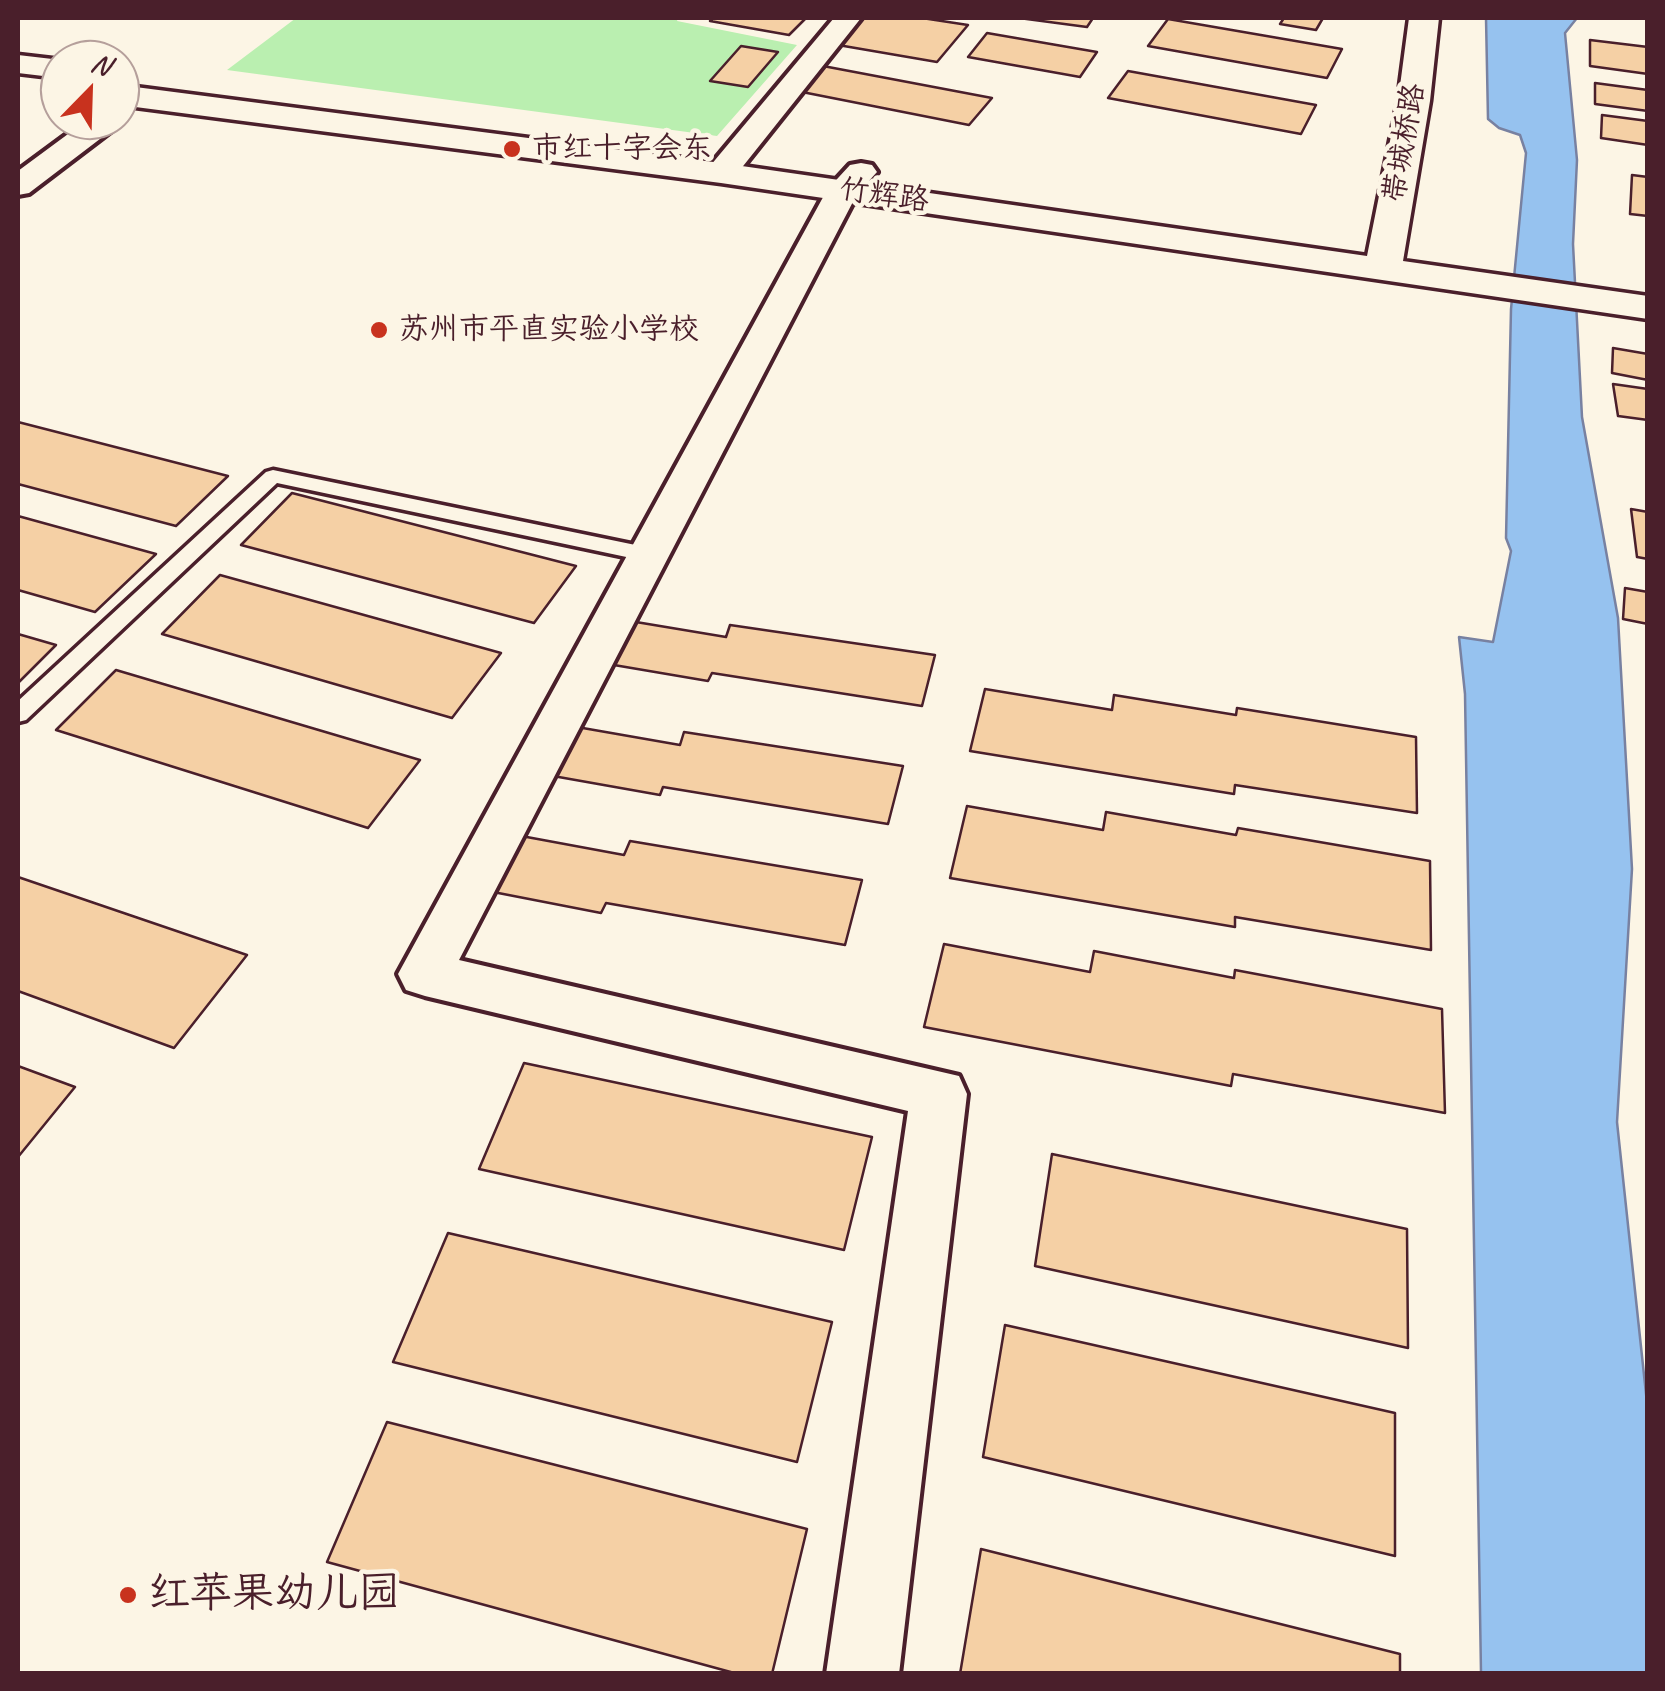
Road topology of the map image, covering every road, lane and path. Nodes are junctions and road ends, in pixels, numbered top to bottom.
1 (848, 18) edge
2 (1401, 18) edge
3 (1424, 18) edge
4 (140, 97) edge
5 (79, 140) edge
6 (727, 164) junction
7 (852, 181) junction
8 (18, 186) edge
9 (1370, 255) junction
10 (1648, 282) edge
11 (1619, 295) edge
12 (650, 555) junction
13 (18, 714) edge
14 (862, 1674) edge

1 - 6 street
2 - 9 main road, 带城桥路
3 - 9 main road, 带城桥路
4 - 6 main road, 竹辉路
5 - 8 street
6 - 7 main road, 竹辉路
7 - 9 main road, 竹辉路
7 - 12 street
9 - 11 main road, 竹辉路
10 - 11 main road, 竹辉路
12 - 13 lane
12 - 14 street

